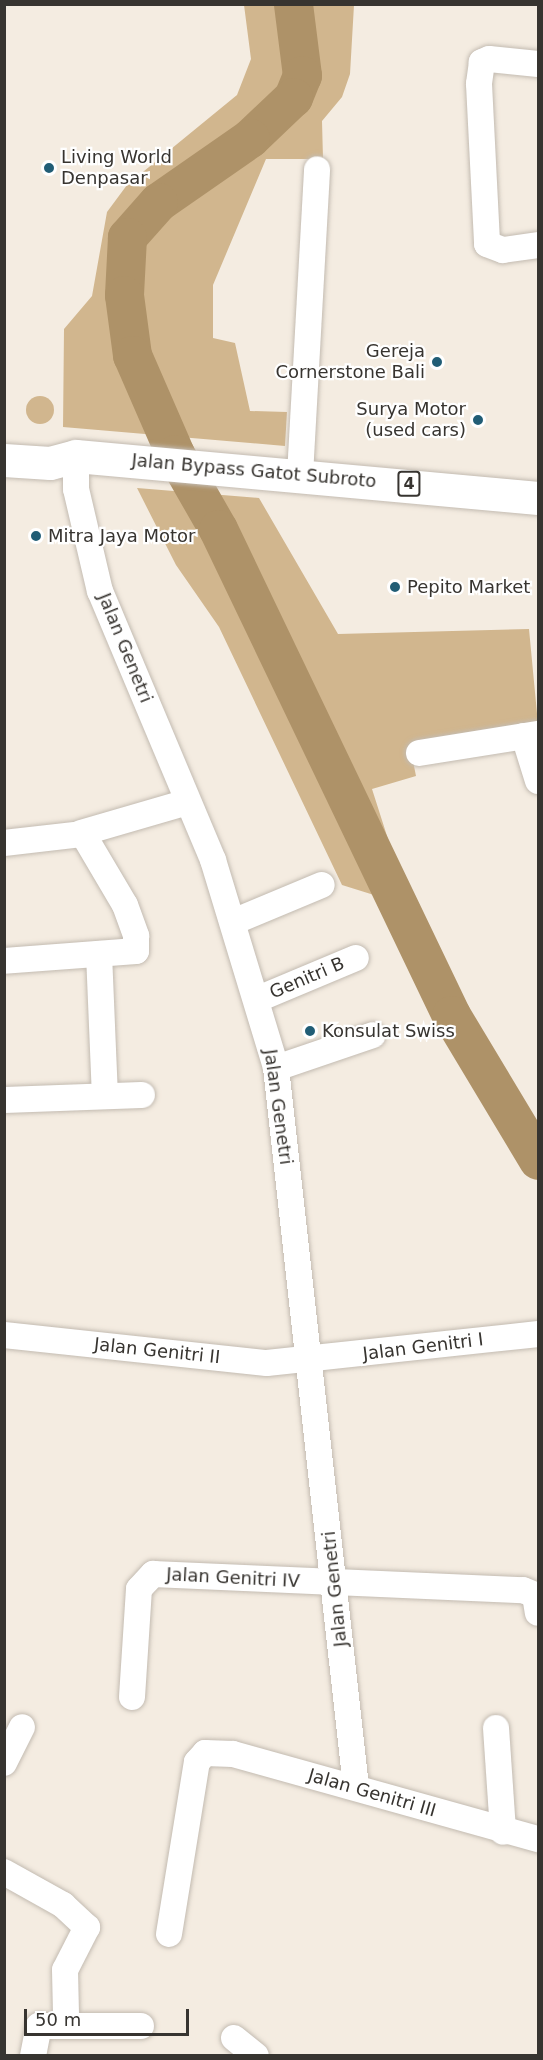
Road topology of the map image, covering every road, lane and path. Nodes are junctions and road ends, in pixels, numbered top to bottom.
1 (538, 64) edge
2 (317, 169) dead end
3 (538, 245) edge
4 (4, 439) edge
5 (89, 457) junction
6 (4, 460) edge
7 (290, 474) junction
8 (538, 498) edge
9 (531, 735) edge
10 (419, 753) dead end
11 (538, 781) edge
12 (188, 802) junction
13 (81, 833) junction
14 (4, 843) edge
15 (322, 885) dead end
16 (233, 922) junction
17 (99, 954) junction
18 (356, 958) dead end
19 (4, 961) edge
20 (258, 999) junction
21 (373, 1035) dead end
22 (276, 1068) junction
23 (142, 1095) dead end
24 (105, 1096) junction
25 (4, 1100) edge
26 (538, 1334) edge
27 (4, 1335) edge
28 (309, 1362) junction
29 (336, 1585) junction
30 (538, 1604) edge
31 (132, 1698) dead end
32 (22, 1727) dead end
33 (496, 1728) dead end
34 (4, 1762) edge
35 (356, 1787) junction
36 (503, 1832) junction
37 (538, 1839) edge
38 (4, 1872) edge
39 (169, 1934) dead end
40 (66, 2013) dead end
41 (141, 2026) dead end
42 (234, 2038) dead end
43 (33, 2055) edge
44 (256, 2055) edge

1 - 3 street
2 - 7 street
4 - 5 highway, Jalan Bypass Gatot Subroto / 4
5 - 6 highway, Jalan Bypass Gatot Subroto / 4
5 - 7 highway, Jalan Bypass Gatot Subroto / 4
5 - 12 street, Jalan Genetri
7 - 8 highway, Jalan Bypass Gatot Subroto / 4
9 - 10 street
9 - 11 street
12 - 13 street
12 - 16 street, Jalan Genetri
13 - 14 street
13 - 17 street
15 - 16 street
16 - 20 street, Jalan Genetri
17 - 19 street
17 - 24 street
18 - 20 street, Genitri B
20 - 22 street, Jalan Genetri
21 - 22 street
22 - 28 street, Jalan Genetri
23 - 24 street
24 - 25 street
26 - 28 street, Jalan Genitri I
27 - 28 street, Jalan Genitri II
28 - 29 street, Jalan Genetri
29 - 30 street
29 - 31 street, Jalan Genitri IV
29 - 35 street, Jalan Genetri
32 - 34 street
33 - 36 street
35 - 36 street, Jalan Genitri III
35 - 39 street, Jalan Genitri III
36 - 37 street, Jalan Genitri III
38 - 40 street
41 - 43 street
42 - 44 street

